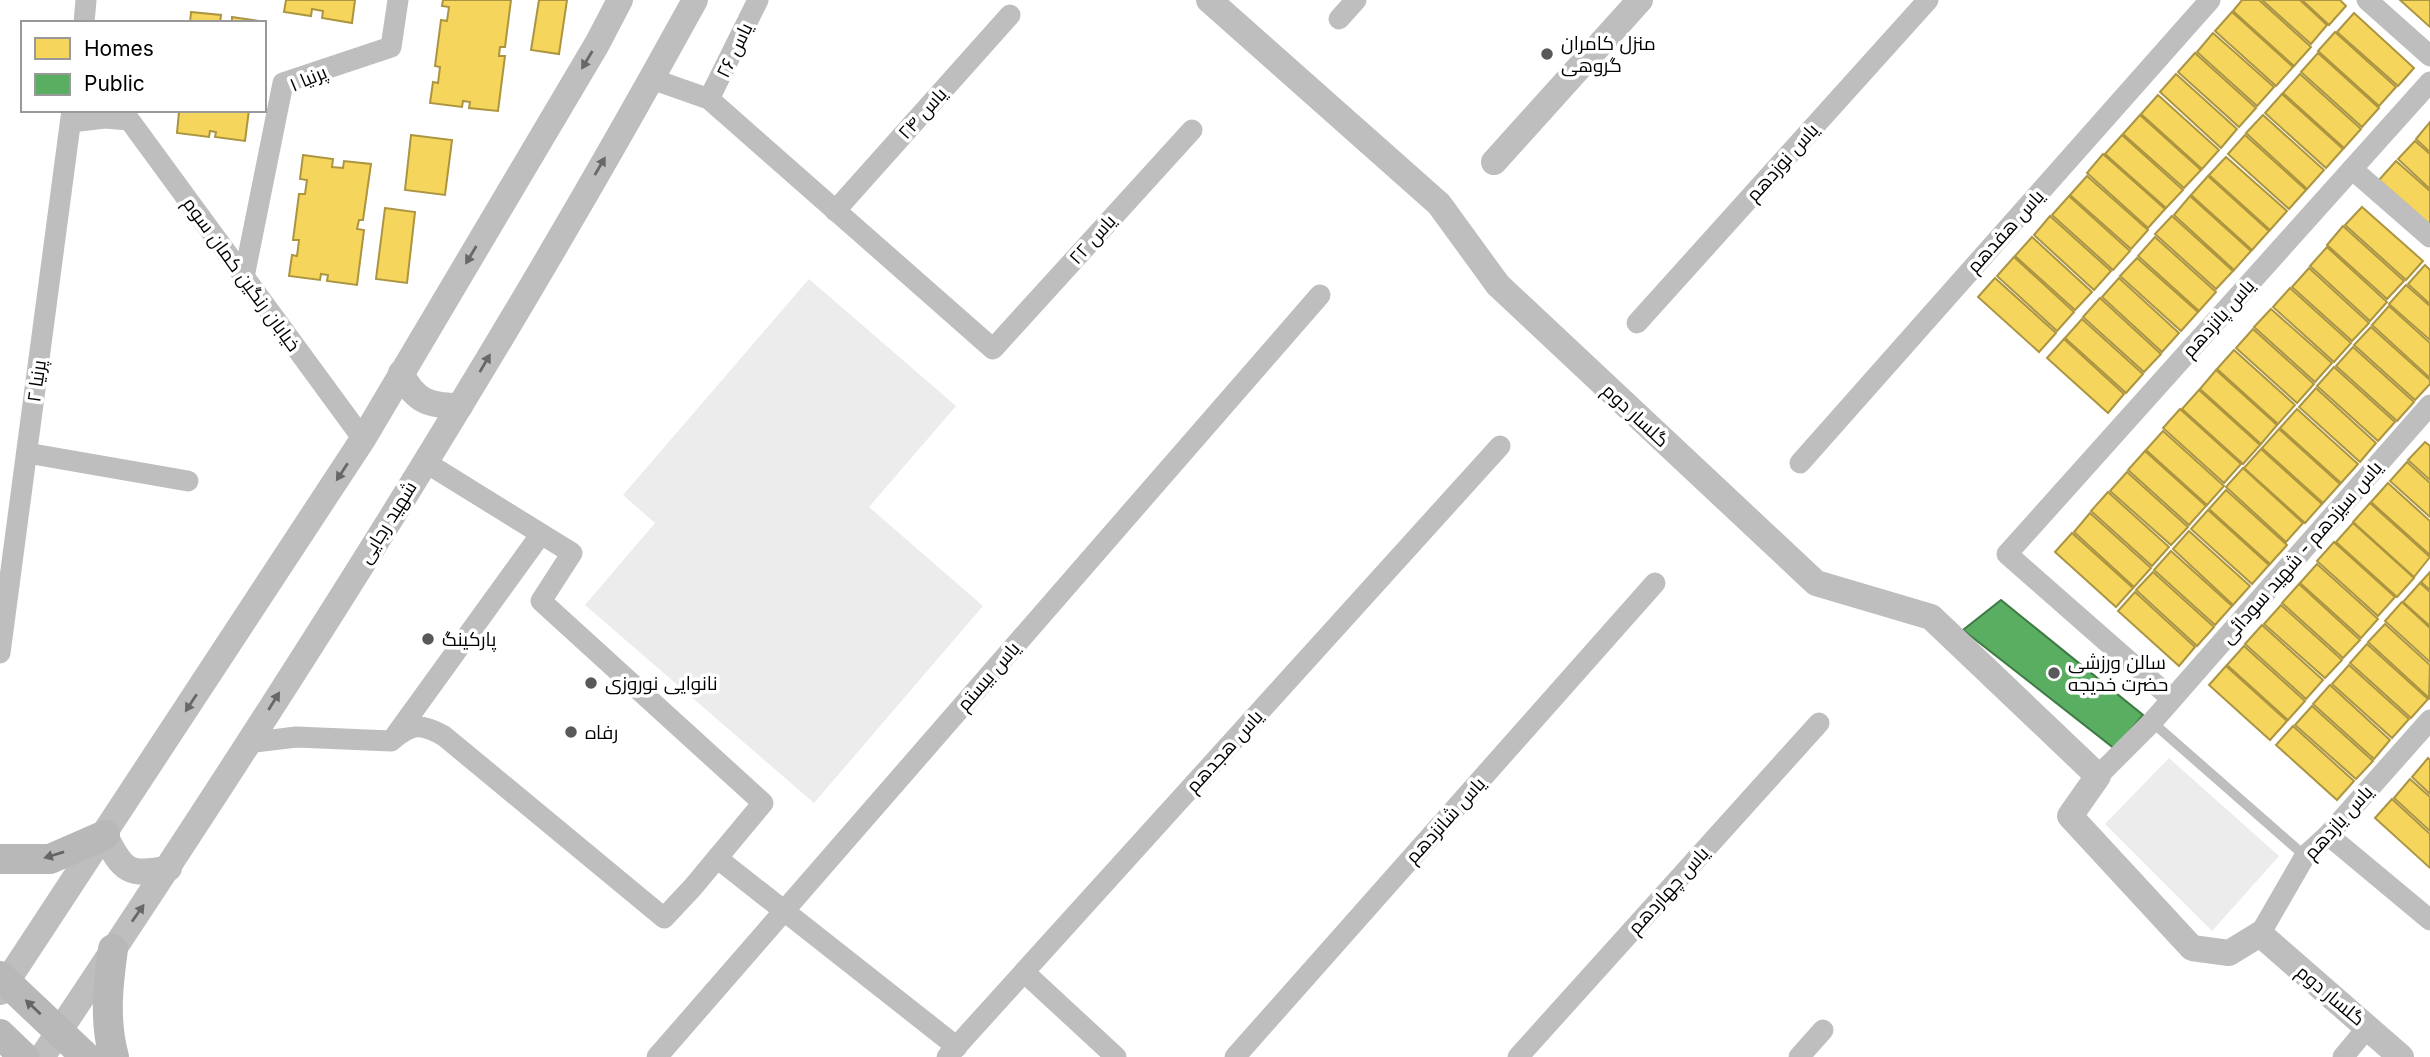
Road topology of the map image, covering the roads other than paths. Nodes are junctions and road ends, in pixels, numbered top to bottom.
1 (86, 0) edge
2 (398, 0) edge
3 (620, 0) edge
4 (695, 0) edge
5 (758, 0) edge
6 (1209, 0) edge
7 (1356, 0) edge
8 (1640, 0) edge
9 (1927, 0) edge
10 (2210, 0) edge
11 (2367, 0) edge
12 (1010, 15) dead end
13 (1339, 19) dead end
14 (84, 21) edge
15 (2430, 56) edge
16 (652, 79) junction
17 (2430, 82) edge
18 (709, 99) junction
19 (125, 115) edge
20 (71, 116) edge
21 (1192, 130) dead end
22 (1494, 162) dead end
23 (2352, 169) junction
24 (835, 211) junction
25 (2430, 236) edge
26 (244, 277) junction
27 (1320, 295) dead end
28 (1637, 323) dead end
29 (401, 373) junction
30 (2430, 405) edge
31 (460, 406) junction
32 (363, 439) junction
33 (1500, 446) dead end
34 (27, 453) junction
35 (425, 462) junction
36 (1800, 463) dead end
37 (188, 481) dead end
38 (541, 534) junction
39 (1655, 583) dead end
40 (0, 653) edge
41 (2172, 698) junction
42 (2430, 720) edge
43 (2152, 722) junction
44 (1819, 723) dead end
45 (391, 741) junction
46 (248, 743) junction
47 (2098, 776) junction
48 (105, 835) junction
49 (2328, 835) junction
50 (2305, 856) junction
51 (717, 858) junction
52 (0, 859) edge
53 (169, 868) junction
54 (782, 911) junction
55 (2430, 920) edge
56 (2260, 934) junction
57 (113, 949) junction
58 (1024, 972) junction
59 (2, 983) edge
60 (2368, 1027) junction
61 (1823, 1030) dead end
62 (59, 1031) junction
63 (0, 1034) edge
64 (952, 1052) edge
65 (24, 1057) edge
66 (42, 1057) edge
67 (86, 1057) edge
68 (114, 1057) edge
69 (657, 1057) edge
70 (1116, 1057) edge
71 (1235, 1057) edge
72 (1518, 1057) edge
73 (1799, 1057) edge
74 (2343, 1057) edge
75 (2401, 1057) edge

1 - 14 street
2 - 26 street, پرنیا ۱
3 -> 29 street
4 - 16 street, شهید رجایی
5 - 18 street, یاس ۲۶
6 - 47 street, گلسار دوم
7 - 13 street
8 - 22 street
9 - 28 street, یاس نوزدهم
10 - 36 street, یاس هفدهم
11 - 15 street
12 - 24 street, یاس ۲۴
16 - 18 street
31 -> 16 street, شهید رجایی
17 - 23 street, یاس پانزدهم
18 - 24 street
19 - 20 street
19 - 26 street, خیابان رنگین کمان سوم
20 - 34 street, پرنیا ۲
21 - 24 street, یاس ۲۲
23 - 25 street
23 - 41 street, یاس پانزدهم
26 - 32 street, خیابان رنگین کمان سوم
27 - 54 street, یاس بیستم
29 - 31 street
29 - 32 street
30 - 41 street, یاس سیزدهم - شهید سودائی
31 - 35 street, شهید رجایی
32 -> 48 street
33 - 58 street, یاس هجدهم
34 - 37 street
34 - 40 street, پرنیا ۲
35 - 38 street
46 -> 35 street, شهید رجایی
38 - 45 street
38 - 51 street
39 - 71 street, یاس شانزدهم
41 - 43 street, یاس سیزدهم - شهید سودائی
42 - 49 street, یاس یازدهم
43 - 47 street, یاس سیزدهم - شهید سودائی
43 - 50 lane
44 - 72 street, یاس چهاردهم
45 - 46 street
45 - 51 street
46 - 53 street, شهید رجایی
47 - 56 street
48 -> 52 main road
48 - 53 street
48 - 59 street
49 - 50 street, یاس یازدهم
49 - 55 street
50 - 56 street, یاس یازدهم
51 - 54 street
57 -> 53 street, شهید رجایی
54 - 64 street
54 - 69 street, یاس بیستم
56 - 60 street, گلسار دوم
57 - 62 street, شهید رجایی
57 - 68 main road
58 - 64 street, یاس هجدهم
58 - 70 street
62 -> 59 main road
60 - 74 street
60 - 75 street, گلسار دوم
61 - 73 street
62 - 66 street, شهید رجایی
62 - 67 main road
63 - 65 main road

